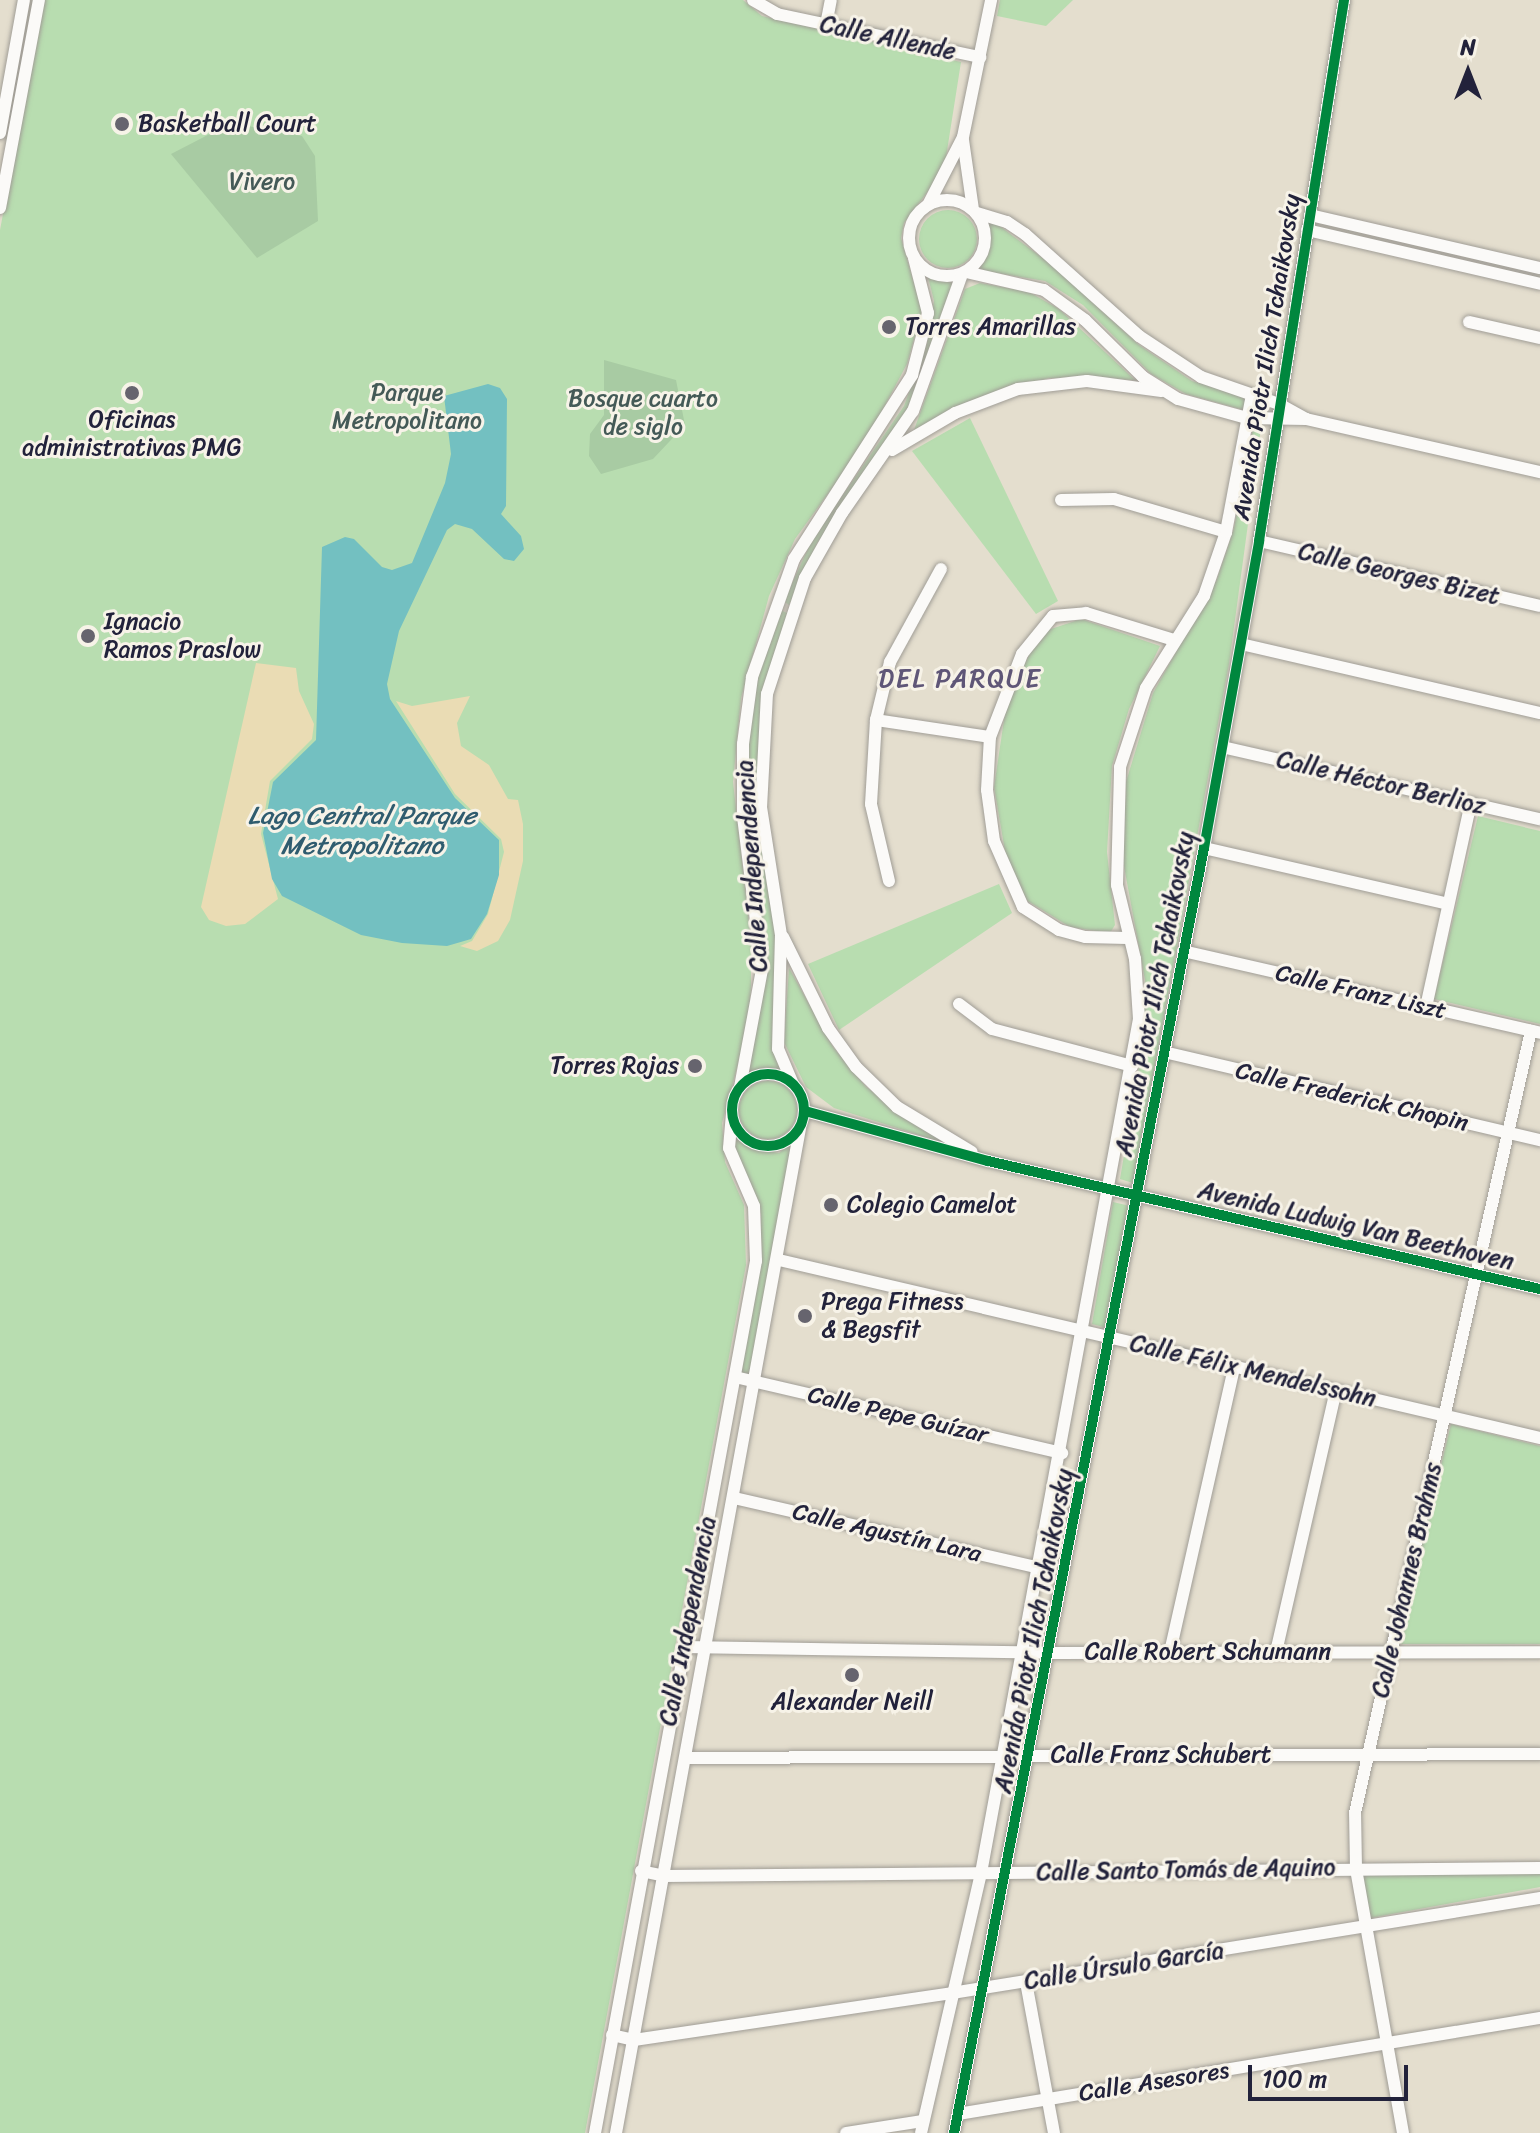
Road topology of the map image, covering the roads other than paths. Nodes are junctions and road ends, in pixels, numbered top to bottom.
1 (24, 0) edge
2 (39, 0) edge
3 (753, 0) edge
4 (778, 0) edge
5 (831, 0) edge
6 (991, 0) edge
7 (1344, 0) edge
8 (777, 14) junction
9 (826, 25) junction
10 (980, 57) junction
11 (0, 133) edge
12 (963, 137) junction
13 (927, 205) junction
14 (0, 208) edge
15 (975, 211) junction
16 (1310, 215) junction
17 (1307, 230) junction
18 (914, 258) junction
19 (1540, 268) edge
20 (964, 273) junction
21 (1540, 284) edge
22 (1469, 322) dead end
23 (1540, 338) edge
24 (1164, 392) junction
25 (1252, 394) junction
26 (1279, 404) junction
27 (1247, 418) junction
28 (1306, 419) junction
29 (1277, 422) junction
30 (890, 452) junction
31 (1540, 472) edge
32 (1061, 500) dead end
33 (1226, 532) junction
34 (1259, 541) junction
35 (941, 569) dead end
36 (775, 605) junction
37 (1540, 606) edge
38 (791, 611) junction
39 (1174, 640) junction
40 (1241, 644) junction
41 (1540, 713) edge
42 (876, 720) junction
43 (990, 737) junction
44 (1222, 747) junction
45 (1471, 803) junction
46 (1540, 819) edge
47 (1204, 848) junction
48 (889, 881) dead end
49 (1448, 904) junction
50 (781, 935) junction
51 (1127, 938) junction
52 (1183, 951) junction
53 (959, 1004) dead end
54 (1426, 1007) junction
55 (1536, 1032) edge
56 (1164, 1052) junction
57 (1132, 1066) junction
58 (793, 1084) junction
59 (740, 1087) junction
60 (805, 1111) junction
61 (732, 1114) junction
62 (800, 1128) junction
63 (1507, 1133) junction
64 (1540, 1140) edge
65 (988, 1161) junction
66 (1111, 1190) junction
67 (1138, 1196) junction
68 (779, 1260) junction
69 (1475, 1274) junction
70 (1540, 1289) edge
71 (1084, 1332) junction
72 (1109, 1338) junction
73 (1234, 1367) junction
74 (735, 1377) junction
75 (756, 1382) junction
76 (1336, 1391) junction
77 (1443, 1416) junction
78 (1540, 1438) edge
79 (1062, 1453) junction
80 (734, 1498) junction
81 (1039, 1568) junction
82 (684, 1647) junction
83 (707, 1649) junction
84 (1170, 1652) junction
85 (1276, 1652) junction
86 (1390, 1652) junction
87 (1540, 1652) edge
88 (1022, 1653) junction
89 (1051, 1653) junction
90 (1540, 1754) edge
91 (1368, 1755) junction
92 (1004, 1756) junction
93 (1030, 1756) junction
94 (686, 1758) junction
95 (1356, 1868) junction
96 (1540, 1868) edge
97 (641, 1871) junction
98 (1007, 1872) junction
99 (981, 1873) junction
100 (664, 1876) junction
101 (1540, 1898) edge
102 (1365, 1926) junction
103 (1026, 1982) junction
104 (983, 1988) junction
105 (952, 1993) junction
106 (1540, 2018) edge
107 (612, 2035) junction
108 (634, 2040) junction
109 (1387, 2043) junction
110 (1048, 2099) junction
111 (958, 2114) junction
112 (922, 2127) edge
113 (595, 2133) edge
114 (616, 2133) edge
115 (846, 2133) edge
116 (954, 2133) edge
117 (1054, 2133) edge
118 (1403, 2133) edge

1 - 11 street
2 - 14 street
3 - 8 street, Calle Allende
4 - 8 street
5 - 9 street
6 - 10 street
7 - 16 street, Avenida Piotr Ilich Tchaikovsky
8 - 9 street, Calle Allende
9 - 10 street, Calle Allende
10 - 12 street
12 - 13 street
12 - 15 street
13 - 15 street
13 - 18 street
15 - 20 street
15 - 25 street
16 - 17 street, Avenida Piotr Ilich Tchaikovsky
16 - 19 street
17 - 21 street
17 - 26 street, Avenida Piotr Ilich Tchaikovsky
18 - 20 street
18 - 36 street, Calle Independencia
20 - 24 street
20 - 30 street, Calle Independencia
22 - 23 street
24 - 27 street
24 - 30 street
25 - 26 street
25 - 27 street, Avenida Piotr Ilich Tchaikovsky
26 - 28 street
26 - 29 street, Avenida Piotr Ilich Tchaikovsky
27 - 29 street
27 - 33 street, Avenida Piotr Ilich Tchaikovsky
28 - 29 street
28 - 31 street
29 - 34 street, Avenida Piotr Ilich Tchaikovsky
30 - 38 street, Calle Independencia
32 - 33 street
33 - 39 street, Avenida Piotr Ilich Tchaikovsky
34 - 37 street, Calle Georges Bizet
34 - 40 street, Avenida Piotr Ilich Tchaikovsky
35 - 42 street
36 - 38 street
36 - 59 street, Calle Independencia
38 - 50 street, Calle Independencia
39 - 43 street
39 - 51 street, Avenida Piotr Ilich Tchaikovsky
40 - 41 street
40 - 44 street, Avenida Piotr Ilich Tchaikovsky
42 - 43 street
42 - 48 street
43 - 51 street
44 - 45 street, Calle Héctor Berlioz
44 - 47 street, Avenida Piotr Ilich Tchaikovsky
45 - 46 street, Calle Héctor Berlioz
45 - 49 street
47 - 49 street
47 - 52 street, Avenida Piotr Ilich Tchaikovsky
49 - 54 street
50 - 58 street, Calle Independencia
50 - 65 street, Calle Independencia
51 - 57 street, Avenida Piotr Ilich Tchaikovsky
52 - 54 street, Calle Franz Liszt
52 - 56 street, Avenida Piotr Ilich Tchaikovsky
53 - 57 street
54 - 55 street, Calle Franz Liszt
55 - 63 street, Calle Johannes Brahms
56 - 63 street, Calle Frederick Chopin
56 - 67 street, Avenida Piotr Ilich Tchaikovsky
57 - 66 street, Avenida Piotr Ilich Tchaikovsky
58 - 59 street
58 - 60 street
59 - 61 street
60 - 62 street
60 - 65 street, Avenida Ludwig Van Beethoven
61 - 62 street
61 - 74 street, Calle Independencia
62 - 68 street, Calle Independencia
63 - 64 street, Calle Frederick Chopin
63 - 69 street, Calle Johannes Brahms
65 - 66 street, Avenida Ludwig Van Beethoven
66 - 67 street, Avenida Ludwig Van Beethoven
66 - 71 street, Avenida Piotr Ilich Tchaikovsky
67 - 69 street, Avenida Ludwig Van Beethoven
67 - 72 street, Avenida Piotr Ilich Tchaikovsky
68 - 71 street, Calle Félix Mendelssohn
68 - 75 street, Calle Independencia
69 - 70 street, Avenida Ludwig Van Beethoven
69 - 77 street, Calle Johannes Brahms
71 - 72 street, Calle Félix Mendelssohn
71 - 79 street, Avenida Piotr Ilich Tchaikovsky
72 - 73 street, Calle Félix Mendelssohn
72 - 89 street, Avenida Piotr Ilich Tchaikovsky
73 - 76 street, Calle Félix Mendelssohn
73 - 84 street
74 - 75 street, Calle Pepe Guízar
74 - 82 street, Calle Independencia
75 - 79 street, Calle Pepe Guízar
75 - 80 street, Calle Independencia
76 - 77 street, Calle Félix Mendelssohn
76 - 85 street
77 - 78 street, Calle Félix Mendelssohn
77 - 86 street, Calle Johannes Brahms
79 - 81 street, Avenida Piotr Ilich Tchaikovsky
80 - 81 street, Calle Agustín Lara
80 - 83 street, Calle Independencia
81 - 88 street, Avenida Piotr Ilich Tchaikovsky
82 - 83 street, Calle Robert Schumann
82 - 97 street, Calle Independencia
83 - 88 street, Calle Robert Schumann
83 - 94 street, Calle Independencia
84 - 85 street, Calle Robert Schumann
84 - 89 street, Calle Robert Schumann
85 - 86 street, Calle Robert Schumann
86 - 87 street, Calle Robert Schumann
86 - 91 street, Calle Johannes Brahms
88 - 89 street, Calle Robert Schumann
88 - 92 street, Avenida Piotr Ilich Tchaikovsky
89 - 93 street, Avenida Piotr Ilich Tchaikovsky
90 - 91 street, Calle Franz Schubert
91 - 93 street, Calle Franz Schubert
91 - 95 street, Calle Johannes Brahms
92 - 93 street, Calle Franz Schubert
92 - 94 street, Calle Franz Schubert
92 - 99 street, Avenida Piotr Ilich Tchaikovsky
93 - 98 street, Avenida Piotr Ilich Tchaikovsky
94 - 100 street, Calle Independencia
95 - 96 street, Calle Santo Tomás de Aquino
95 - 98 street, Calle Santo Tomás de Aquino
95 - 102 street, Calle Johannes Brahms
97 - 100 street, Calle Santo Tomás de Aquino
97 - 107 street, Calle Independencia
98 - 99 street, Calle Santo Tomás de Aquino
98 - 104 street, Avenida Piotr Ilich Tchaikovsky
99 - 100 street, Calle Santo Tomás de Aquino
99 - 105 street, Avenida Piotr Ilich Tchaikovsky
100 - 108 street, Calle Independencia
101 - 102 street, Calle Úrsulo García
102 - 103 street, Calle Úrsulo García
102 - 109 street, Calle Johannes Brahms
103 - 104 street, Calle Úrsulo García
103 - 110 street
104 - 105 street, Calle Úrsulo García
104 - 111 street, Avenida Piotr Ilich Tchaikovsky
105 - 108 street, Calle Úrsulo García
105 - 112 street, Avenida Piotr Ilich Tchaikovsky
106 - 109 street, Calle Asesores
107 - 108 street, Calle Úrsulo García
107 - 113 street, Calle Independencia
108 - 114 street, Calle Independencia
109 - 110 street, Calle Asesores
109 - 118 street, Calle Johannes Brahms
110 - 111 street, Calle Asesores
110 - 117 street
111 - 116 street, Avenida Piotr Ilich Tchaikovsky
112 - 115 street

